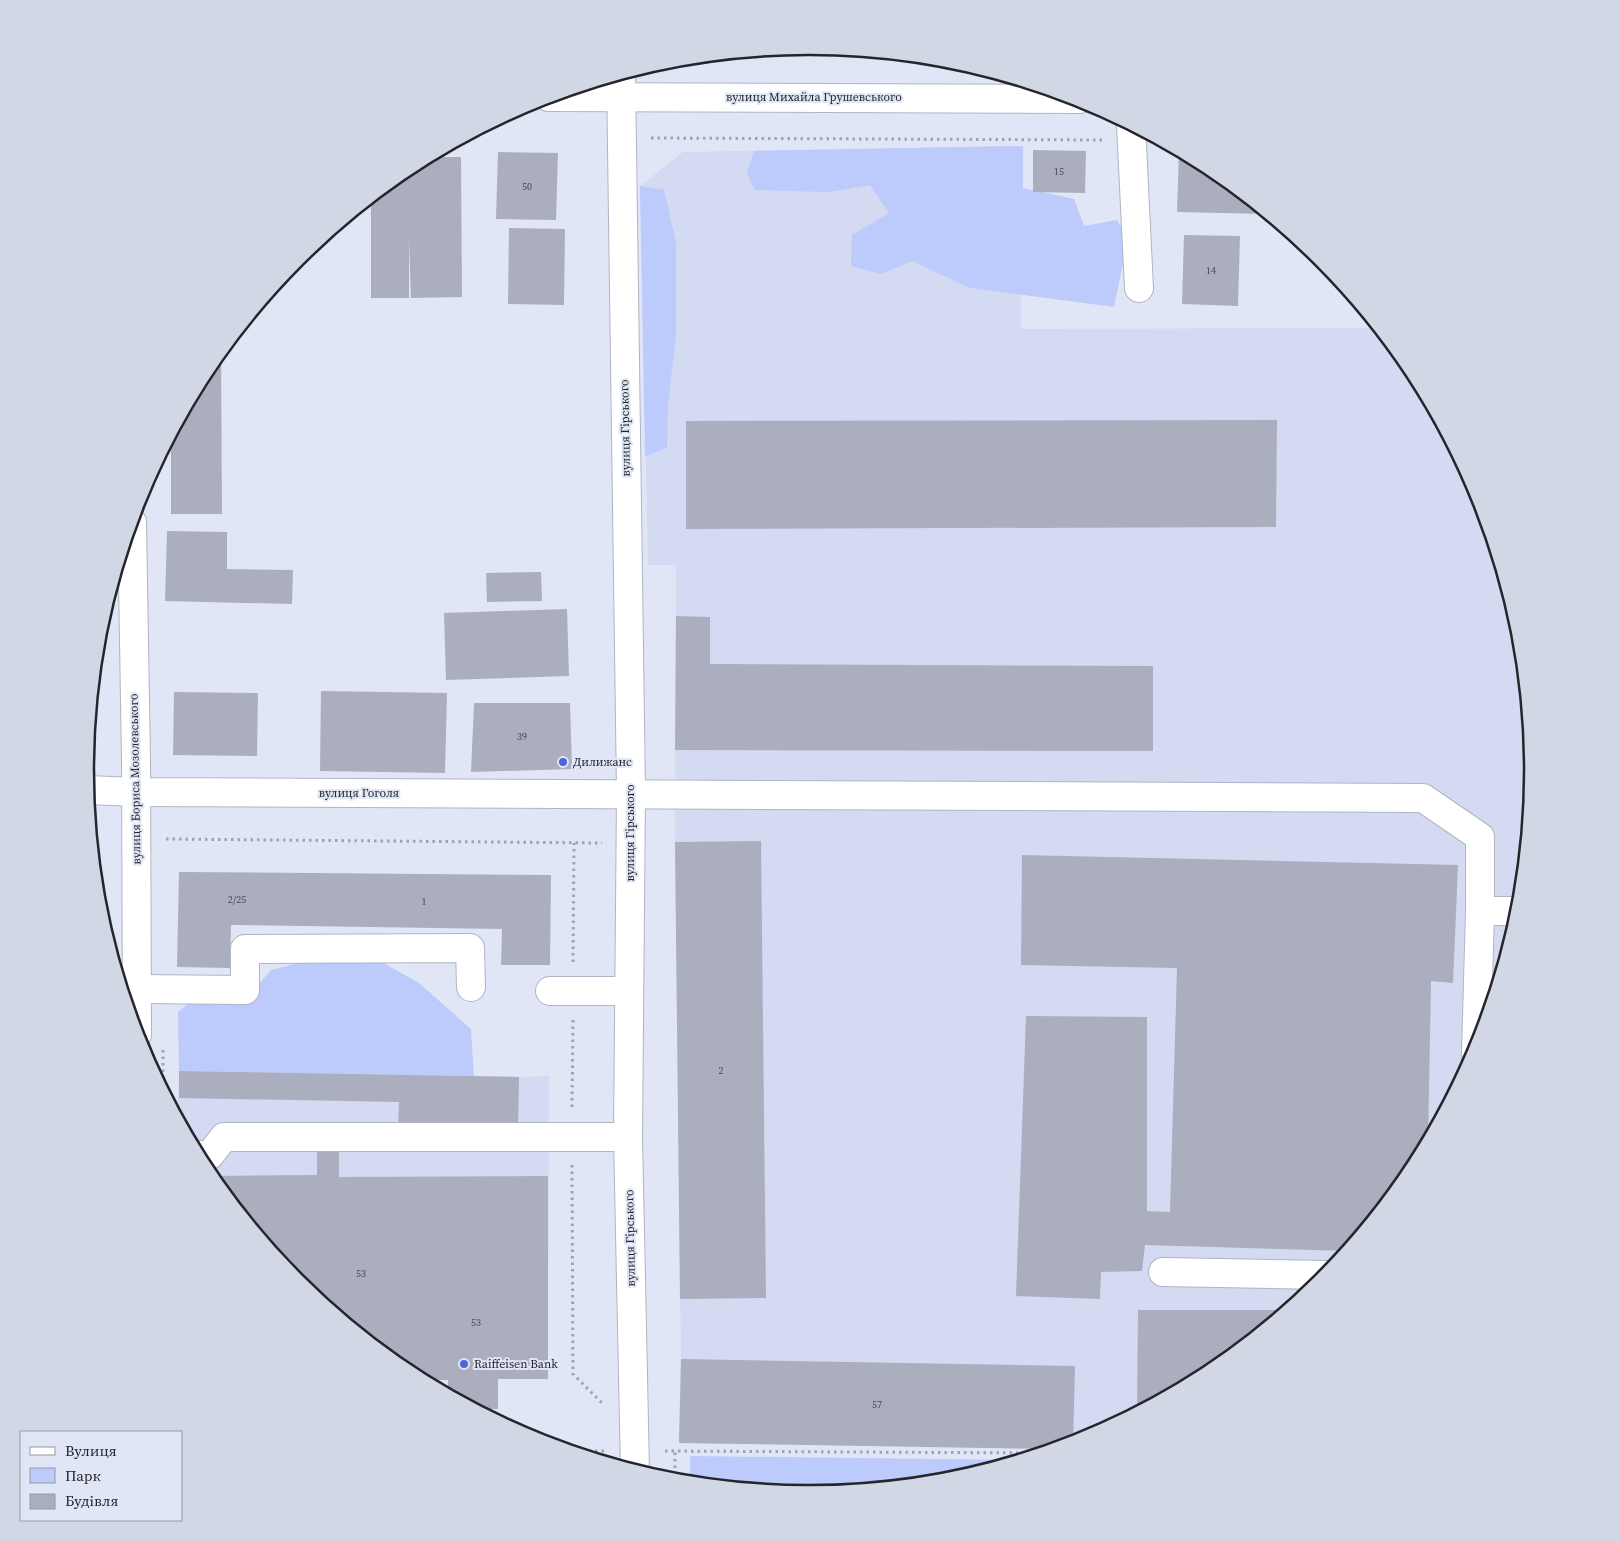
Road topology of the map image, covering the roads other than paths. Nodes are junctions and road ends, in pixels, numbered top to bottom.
1 (621, 85) edge
2 (588, 90) edge
3 (1053, 98) edge
4 (1132, 133) edge
5 (1139, 288) dead end
6 (132, 540) edge
7 (95, 790) edge
8 (136, 792) junction
9 (631, 793) junction
10 (1480, 911) junction
11 (1511, 911) edge
12 (471, 987) dead end
13 (137, 989) junction
14 (550, 991) dead end
15 (629, 991) junction
16 (137, 1014) edge
17 (1477, 1028) edge
18 (628, 1137) junction
19 (207, 1155) edge
20 (1163, 1272) dead end
21 (1316, 1275) edge
22 (635, 1461) edge

1 - 2 street, вулиця Михайла Грушевського
1 - 3 street, вулиця Михайла Грушевського
1 - 9 street, вулиця Гірського
4 - 5 street
6 - 8 street, вулиця Бориса Мозолевського
7 - 8 street, вулиця Гоголя
8 - 9 street, вулиця Гоголя
8 - 13 street, вулиця Бориса Мозолевського
9 - 10 street, вулиця Гоголя
9 - 15 street, вулиця Гірського
10 - 11 street
10 - 17 street
12 - 13 street
13 - 16 street, вулиця Бориса Мозолевського
14 - 15 street
15 - 18 street, вулиця Гірського
18 - 19 street
18 - 22 street, вулиця Гірського
20 - 21 street

